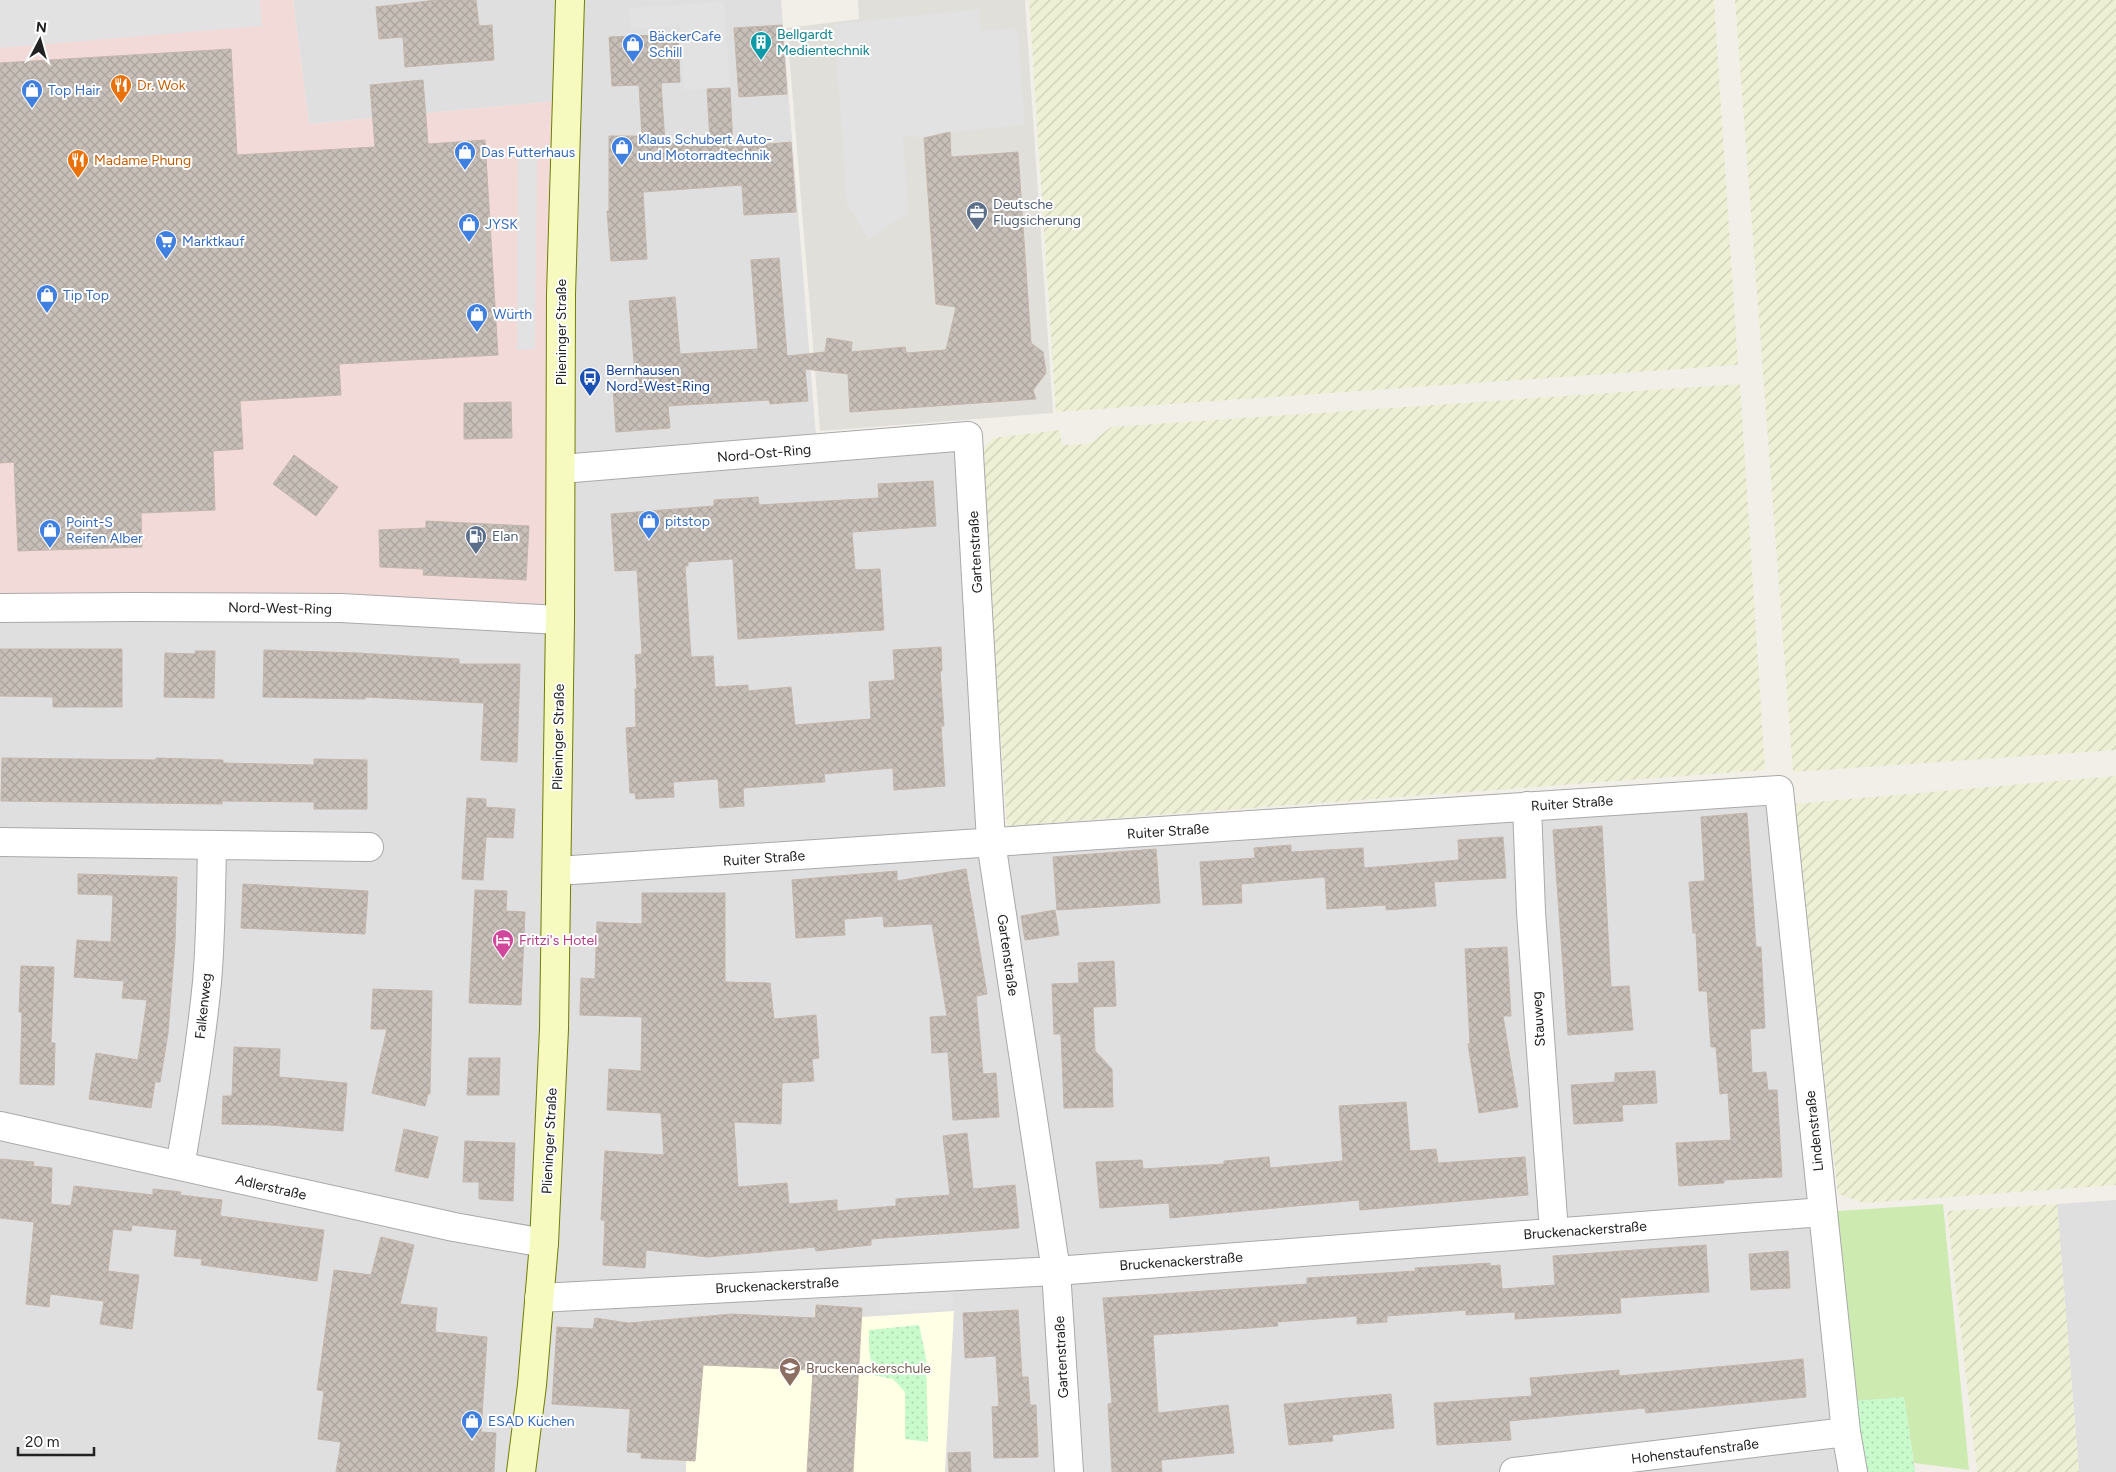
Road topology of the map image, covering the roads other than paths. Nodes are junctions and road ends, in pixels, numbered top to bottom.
1 (570, 0) edge
2 (968, 436) joint
3 (561, 469) junction
4 (0, 608) edge
5 (560, 620) junction
6 (1779, 790) joint
7 (1527, 806) junction
8 (0, 842) edge
9 (991, 842) junction
10 (212, 845) junction
11 (369, 847) dead end
12 (557, 871) junction
13 (0, 1126) edge
14 (180, 1166) junction
15 (1823, 1212) junction
16 (1554, 1232) junction
17 (544, 1243) junction
18 (1056, 1271) junction
19 (539, 1298) junction
20 (1846, 1432) junction
21 (521, 1472) edge
22 (1069, 1472) edge
23 (1514, 1472) edge
24 (1853, 1472) edge

1 - 3 main road, Plieninger Straße
2 - 3 street, Nord-Ost-Ring
2 - 9 street, Gartenstraße
3 - 5 main road, Plieninger Straße
4 - 5 street, Nord-West-Ring
5 - 12 main road, Plieninger Straße
6 - 7 street, Ruiter Straße
6 - 15 street, Lindenstraße
7 - 9 street, Ruiter Straße
7 - 16 street, Stauweg
8 - 10 street
9 - 12 street, Ruiter Straße
9 - 18 street, Gartenstraße
10 - 11 street
10 - 14 street, Falkenweg
12 - 17 main road, Plieninger Straße
13 - 14 street, Adlerstraße
14 - 17 street, Adlerstraße
15 - 16 street, Bruckenackerstraße
15 - 20 street, Lindenstraße
16 - 18 street, Bruckenackerstraße
17 - 19 main road, Plieninger Straße
18 - 19 street, Bruckenackerstraße
18 - 22 street, Gartenstraße
19 - 21 main road, Plieninger Straße
20 - 23 street, Hohenstaufenstraße
20 - 24 street, Lindenstraße

